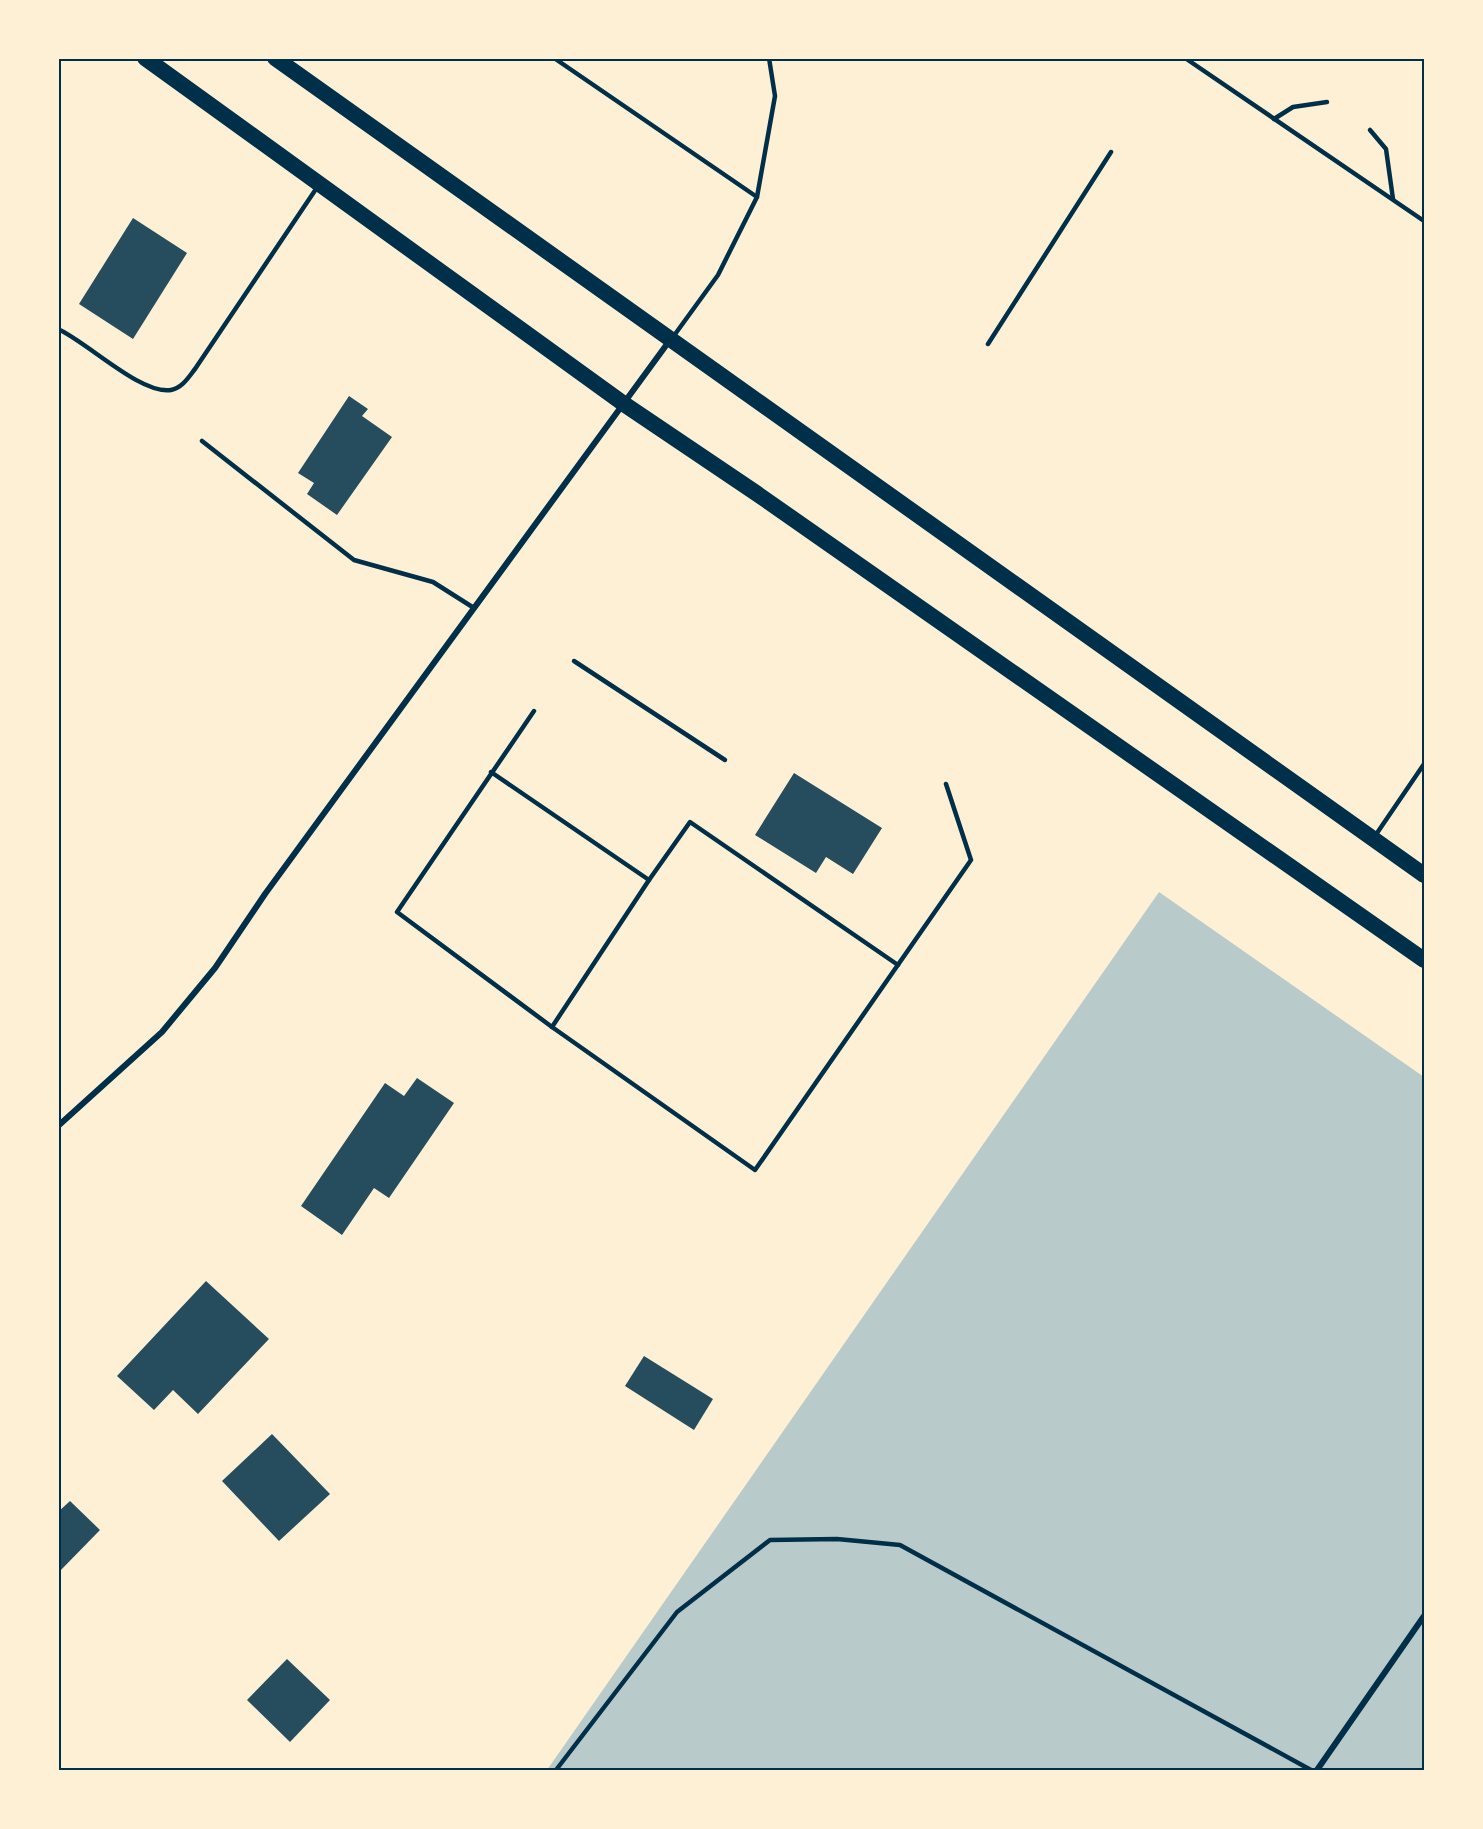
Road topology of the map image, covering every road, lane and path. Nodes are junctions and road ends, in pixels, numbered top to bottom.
1 (145, 58) edge
2 (275, 58) edge
3 (554, 58) edge
4 (769, 58) edge
5 (1185, 58) edge
6 (1328, 102) dead end
7 (1275, 119) junction
8 (1370, 130) dead end
9 (1111, 152) dead end
10 (320, 184) junction
11 (757, 197) junction
12 (1393, 199) junction
13 (1425, 221) edge
14 (58, 329) edge
15 (671, 339) junction
16 (988, 344) dead end
17 (624, 404) junction
18 (202, 441) dead end
19 (474, 608) junction
20 (574, 661) dead end
21 (534, 711) dead end
22 (725, 760) dead end
23 (1425, 764) edge
24 (491, 772) junction
25 (946, 784) dead end
26 (1373, 839) junction
27 (1425, 875) edge
28 (649, 880) junction
29 (1425, 960) edge
30 (898, 965) junction
31 (552, 1027) junction
32 (58, 1126) edge
33 (1425, 1616) edge
34 (556, 1770) edge
35 (1311, 1770) edge
36 (1317, 1770) edge

1 - 10 highway
2 - 15 highway
3 - 11 lane
4 - 11 lane
5 - 7 lane
6 - 7 lane
7 - 12 lane
8 - 12 lane
9 - 16 lane
10 - 14 lane
10 - 17 highway
11 - 15 lane
12 - 13 lane
15 - 17 street
15 - 26 highway
17 - 19 street
17 - 29 highway
18 - 19 lane
19 - 32 street
20 - 22 lane
21 - 24 lane
23 - 26 lane
24 - 28 lane
24 - 31 lane
25 - 30 lane
26 - 27 highway
28 - 30 lane
28 - 31 lane
30 - 31 lane
33 - 36 street
34 - 35 lane

